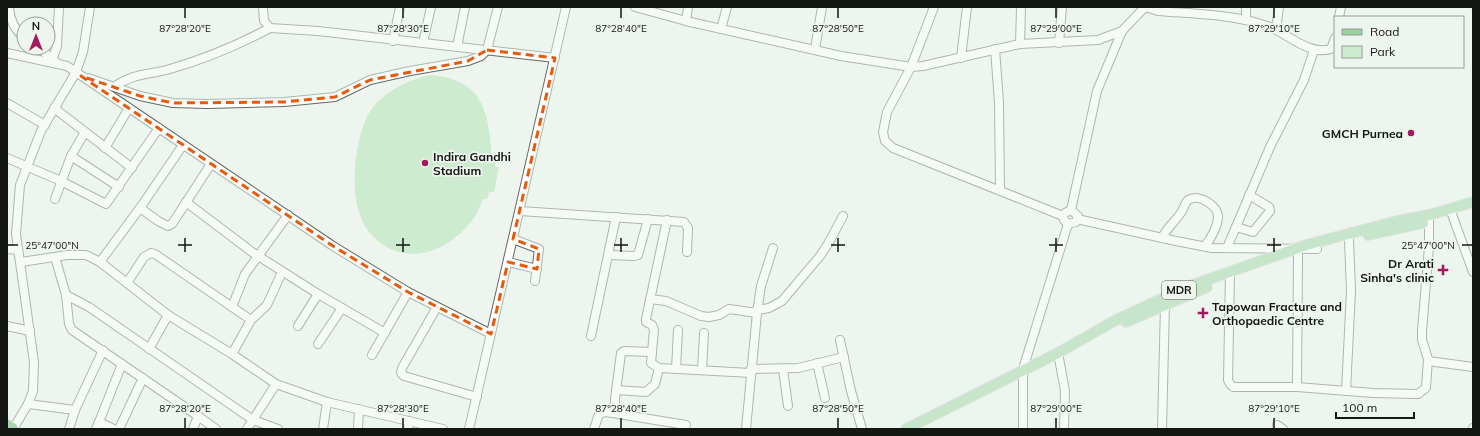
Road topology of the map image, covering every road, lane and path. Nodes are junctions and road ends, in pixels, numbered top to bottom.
1 (9, 7) edge
2 (59, 7) edge
3 (90, 7) edge
4 (263, 7) edge
5 (400, 7) edge
6 (431, 7) edge
7 (465, 7) edge
8 (498, 7) edge
9 (566, 7) edge
10 (640, 7) edge
11 (688, 7) edge
12 (727, 7) edge
13 (822, 7) edge
14 (934, 7) edge
15 (966, 7) edge
16 (1021, 7) edge
17 (1062, 7) edge
18 (1146, 7) edge
19 (1246, 7) edge
20 (1279, 7) edge
21 (1246, 20) junction
22 (686, 21) junction
23 (270, 28) junction
24 (721, 29) junction
25 (16, 30) edge
26 (1276, 30) junction
27 (1122, 31) junction
28 (393, 41) junction
29 (1334, 41) edge
30 (423, 43) junction
31 (1059, 43) junction
32 (1020, 44) junction
33 (457, 47) junction
34 (995, 49) junction
35 (487, 50) junction
36 (815, 50) junction
37 (1314, 50) junction
38 (7, 53) edge
39 (49, 56) edge
40 (555, 58) junction
41 (961, 58) junction
42 (55, 61) junction
43 (912, 67) junction
44 (79, 74) junction
45 (115, 86) junction
46 (7, 103) edge
47 (54, 108) junction
48 (130, 108) junction
49 (44, 125) junction
50 (158, 128) junction
51 (85, 132) junction
52 (183, 145) junction
53 (105, 148) junction
54 (71, 156) junction
55 (7, 158) edge
56 (211, 164) junction
57 (28, 166) junction
58 (132, 168) junction
59 (61, 181) junction
60 (119, 187) junction
61 (1000, 191) junction
62 (1250, 195) junction
63 (55, 198) dead end
64 (186, 202) junction
65 (1473, 202) edge
66 (140, 208) junction
67 (1473, 208) edge
68 (1071, 210) junction
69 (520, 211) junction
70 (1451, 212) junction
71 (288, 216) junction
72 (843, 216) dead end
73 (1063, 216) junction
74 (616, 217) junction
75 (1429, 218) junction
76 (648, 219) junction
77 (1077, 219) junction
78 (667, 220) junction
79 (1068, 224) junction
80 (1236, 227) junction
81 (1162, 238) junction
82 (513, 239) junction
83 (1349, 240) junction
84 (1205, 246) junction
85 (773, 248) dead end
86 (1227, 248) junction
87 (7, 249) edge
88 (18, 250) junction
89 (687, 252) dead end
90 (1298, 252) junction
91 (609, 255) junction
92 (259, 256) junction
93 (55, 257) junction
94 (21, 262) junction
95 (100, 262) junction
96 (508, 262) junction
97 (537, 269) junction
98 (282, 272) junction
99 (1473, 272) edge
100 (1230, 276) junction
101 (535, 281) dead end
102 (127, 283) junction
103 (408, 292) junction
104 (318, 294) junction
105 (66, 295) junction
106 (650, 299) junction
107 (1166, 304) junction
108 (232, 307) junction
109 (437, 307) junction
110 (342, 308) junction
111 (757, 312) junction
112 (168, 315) junction
113 (251, 320) junction
114 (7, 326) edge
115 (298, 326) dead end
116 (678, 330) dead end
117 (30, 331) junction
118 (385, 333) junction
119 (704, 333) dead end
120 (491, 334) junction
121 (591, 336) dead end
122 (840, 340) dead end
123 (318, 344) dead end
124 (149, 349) junction
125 (103, 350) junction
126 (652, 352) junction
127 (232, 354) junction
128 (372, 355) dead end
129 (1059, 356) junction
130 (844, 357) junction
131 (1428, 361) junction
132 (817, 363) junction
133 (122, 364) junction
134 (1473, 367) edge
135 (659, 368) junction
136 (676, 369) junction
137 (783, 369) junction
138 (702, 370) junction
139 (751, 371) junction
140 (1023, 373) junction
141 (142, 378) junction
142 (276, 384) junction
143 (1297, 387) junction
144 (616, 390) junction
145 (1346, 391) junction
146 (476, 397) junction
147 (825, 398) dead end
148 (327, 402) junction
149 (28, 404) junction
150 (788, 406) dead end
151 (358, 409) junction
152 (74, 410) junction
153 (615, 412) junction
154 (198, 416) junction
155 (253, 420) junction
156 (408, 425) edge
157 (686, 425) dead end
158 (7, 426) edge
159 (98, 426) edge
160 (12, 429) edge
161 (69, 429) edge
162 (114, 429) edge
163 (119, 429) edge
164 (193, 429) edge
165 (216, 429) edge
166 (247, 429) edge
167 (278, 429) edge
168 (323, 429) edge
169 (358, 429) edge
170 (443, 429) edge
171 (469, 429) edge
172 (594, 429) edge
173 (746, 429) edge
174 (862, 429) edge
175 (906, 429) edge
176 (920, 429) edge
177 (1023, 429) edge
178 (1064, 429) edge
179 (1162, 429) edge

1 - 25 street
2 - 42 street
3 - 44 street
4 - 23 street
5 - 28 street
6 - 30 street
7 - 33 street
8 - 35 street
9 - 40 street
10 - 22 street
11 - 22 street
12 - 24 street
13 - 36 street
14 - 43 street
15 - 41 street
16 - 32 street
17 - 31 street
18 - 21 street
18 - 27 street
19 - 21 street
20 - 26 street
21 - 26 street
22 - 24 street
23 - 28 street
23 - 45 street
24 - 36 street
26 - 37 street
27 - 31 street
27 - 68 street
28 - 30 street
29 - 37 street
30 - 33 street
31 - 32 street
32 - 34 street
33 - 35 street
34 - 41 street
34 - 61 street
35 - 40 street
35 - 45 street
36 - 43 street
37 - 62 street
38 - 42 street
39 - 42 street
40 - 69 street
41 - 43 street
42 - 44 street
43 - 61 street
44 - 45 street
44 - 47 street
44 - 48 street
46 - 49 street
47 - 49 street
47 - 51 street
48 - 50 street
48 - 53 street
49 - 57 street
50 - 52 street
50 - 58 street
51 - 53 street
51 - 54 street
52 - 56 street
52 - 66 street
53 - 58 street
54 - 59 street
54 - 60 street
55 - 57 street
56 - 64 street
56 - 71 street
57 - 59 street
57 - 88 street
58 - 60 street
59 - 60 street
59 - 63 street
61 - 73 street
62 - 80 street
62 - 80 street
64 - 66 street
64 - 92 street
65 - 70 main road, MDR
66 - 95 street
67 - 70 main road, MDR
68 - 73 street
68 - 77 street
69 - 74 street
69 - 82 street
70 - 75 main road, MDR
70 - 99 street
71 - 92 street
71 - 103 street
72 - 111 street
73 - 79 street
74 - 76 street
74 - 91 street
75 - 83 main road, MDR
75 - 90 main road, MDR
75 - 131 street
76 - 78 street
76 - 91 street
77 - 79 street
77 - 81 street
78 - 89 street
78 - 106 street
79 - 140 street
80 - 86 street
81 - 84 street
81 - 84 street
82 - 96 street
82 - 97 street
83 - 90 main road, MDR
83 - 145 street
84 - 86 street
85 - 111 street
86 - 90 street
87 - 88 street
88 - 94 street
90 - 100 main road, MDR
90 - 143 street
91 - 121 street
92 - 98 street
92 - 108 street
93 - 94 street
93 - 95 street
93 - 105 street
94 - 117 street
95 - 102 street
96 - 97 street
96 - 120 street
97 - 101 street
98 - 104 street
98 - 113 street
100 - 107 main road, MDR
100 - 129 main road, MDR
100 - 143 street
102 - 108 street
102 - 112 street
103 - 109 street
103 - 118 street
104 - 110 street
104 - 115 street
105 - 124 street
105 - 125 street
106 - 111 street
106 - 126 street
107 - 129 main road, MDR
107 - 179 street
108 - 113 street
109 - 120 street
109 - 146 street
110 - 118 street
110 - 123 street
111 - 139 street
112 - 124 street
112 - 127 street
113 - 127 street
114 - 117 street
116 - 136 street
117 - 149 street
118 - 128 street
119 - 138 street
120 - 146 street
122 - 130 street
124 - 155 street
125 - 133 street
125 - 152 street
126 - 135 street
126 - 144 street
127 - 142 street
129 - 140 main road, MDR
129 - 178 street
130 - 132 street
130 - 174 street
131 - 134 street
131 - 145 street
132 - 137 street
132 - 147 street
133 - 141 street
133 - 159 street
135 - 136 street
135 - 144 street
136 - 138 street
137 - 139 street
137 - 150 street
138 - 139 street
139 - 173 street
140 - 175 main road, MDR
140 - 176 main road, MDR
140 - 177 street
141 - 154 street
141 - 163 street
142 - 148 street
142 - 155 street
143 - 145 street
144 - 153 street
146 - 171 street
148 - 151 street
148 - 168 street
149 - 152 street
149 - 160 street
151 - 156 street
151 - 169 street
152 - 161 street
153 - 157 street
153 - 172 street
154 - 164 street
154 - 165 street
155 - 166 street
155 - 167 street
156 - 170 street
158 - 160 highway
159 - 162 street

